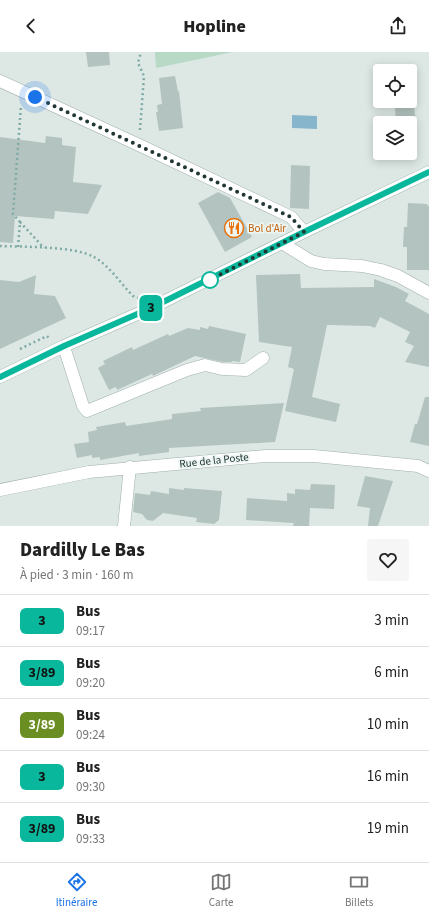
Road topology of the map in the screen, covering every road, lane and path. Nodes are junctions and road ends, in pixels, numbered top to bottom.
1 (141, 52) edge
2 (0, 81) edge
3 (20, 102) dead end
4 (139, 145) junction
5 (429, 172) edge
6 (20, 222) junction
7 (304, 232) junction
8 (282, 243) junction
9 (0, 246) edge
10 (18, 247) junction
11 (45, 249) junction
12 (429, 293) edge
13 (142, 299) dead end
14 (66, 353) dead end
15 (263, 358) dead end
16 (0, 377) edge
17 (130, 468) junction
18 (429, 471) edge
19 (0, 490) edge
20 (124, 526) edge

1 - 4 path
2 - 4 street
3 - 6 path
4 - 7 street
5 - 7 street
6 - 10 path
6 - 11 path
7 - 8 street
8 - 12 street
8 - 16 street
9 - 10 path
10 - 11 path
11 - 13 path
14 - 15 street
17 - 18 street, Rue de la Poste
17 - 19 street, Rue de la Poste
17 - 20 street

